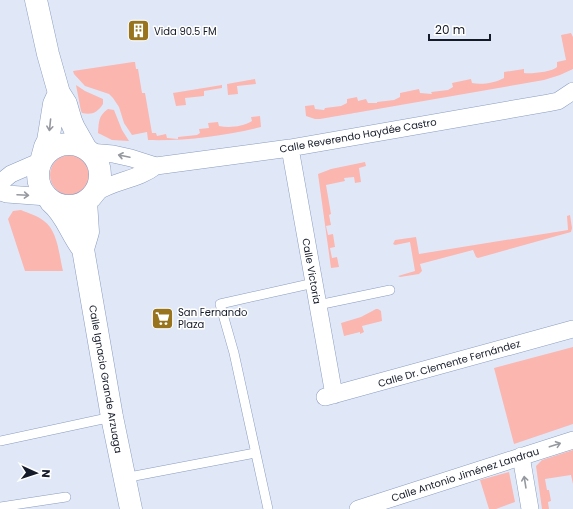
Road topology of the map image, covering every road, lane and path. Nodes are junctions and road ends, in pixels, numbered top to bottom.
1 (36, 0) edge
2 (573, 92) edge
3 (58, 93) junction
4 (566, 103) edge
5 (290, 148) junction
6 (88, 150) junction
7 (42, 159) junction
8 (156, 166) junction
9 (0, 183) edge
10 (0, 192) edge
11 (91, 197) junction
12 (49, 199) junction
13 (83, 250) junction
14 (314, 284) junction
15 (390, 290) dead end
16 (318, 305) junction
17 (573, 329) edge
18 (329, 396) joint
19 (112, 417) junction
20 (573, 440) edge
21 (0, 441) edge
22 (255, 453) junction
23 (521, 456) junction
24 (124, 480) junction
25 (66, 497) dead end
26 (0, 507) edge
27 (121, 509) edge
28 (131, 509) edge
29 (268, 509) edge
30 (358, 509) edge
31 (530, 509) edge

1 - 3 street
2 - 4 street, Calle Reverendo Haydée Castro
3 - 6 street
3 -> 7 street
4 - 5 street, Calle Reverendo Haydée Castro
5 - 8 street, Calle Reverendo Haydée Castro
5 - 14 street, Calle Victoria
6 - 7 street
8 -> 6 street, Calle Reverendo Haydée Castro
6 - 11 street
7 - 9 street
7 - 12 street
8 - 11 street, Calle Reverendo Haydée Castro
10 -> 12 street
11 - 12 street
11 - 13 street, Calle Ignacio Grande Arzuaga
12 - 13 street, Calle Ignacio Grande Arzuaga
13 - 19 street, Calle Ignacio Grande Arzuaga
14 - 16 street, Calle Victoria
14 - 22 lane
15 - 16 lane
16 - 18 street, Calle Victoria
17 - 18 street, Calle Dr. Clemente Fernández
19 - 21 lane
19 - 24 street, Calle Ignacio Grande Arzuaga
23 -> 20 street, Calle Antonio Jiménez Landrau
22 - 24 lane
22 - 29 lane
23 - 30 street, Calle Antonio Jiménez Landrau
31 -> 23 street
24 - 27 street
24 - 28 street, Calle Ignacio Grande Arzuaga
25 - 26 lane

